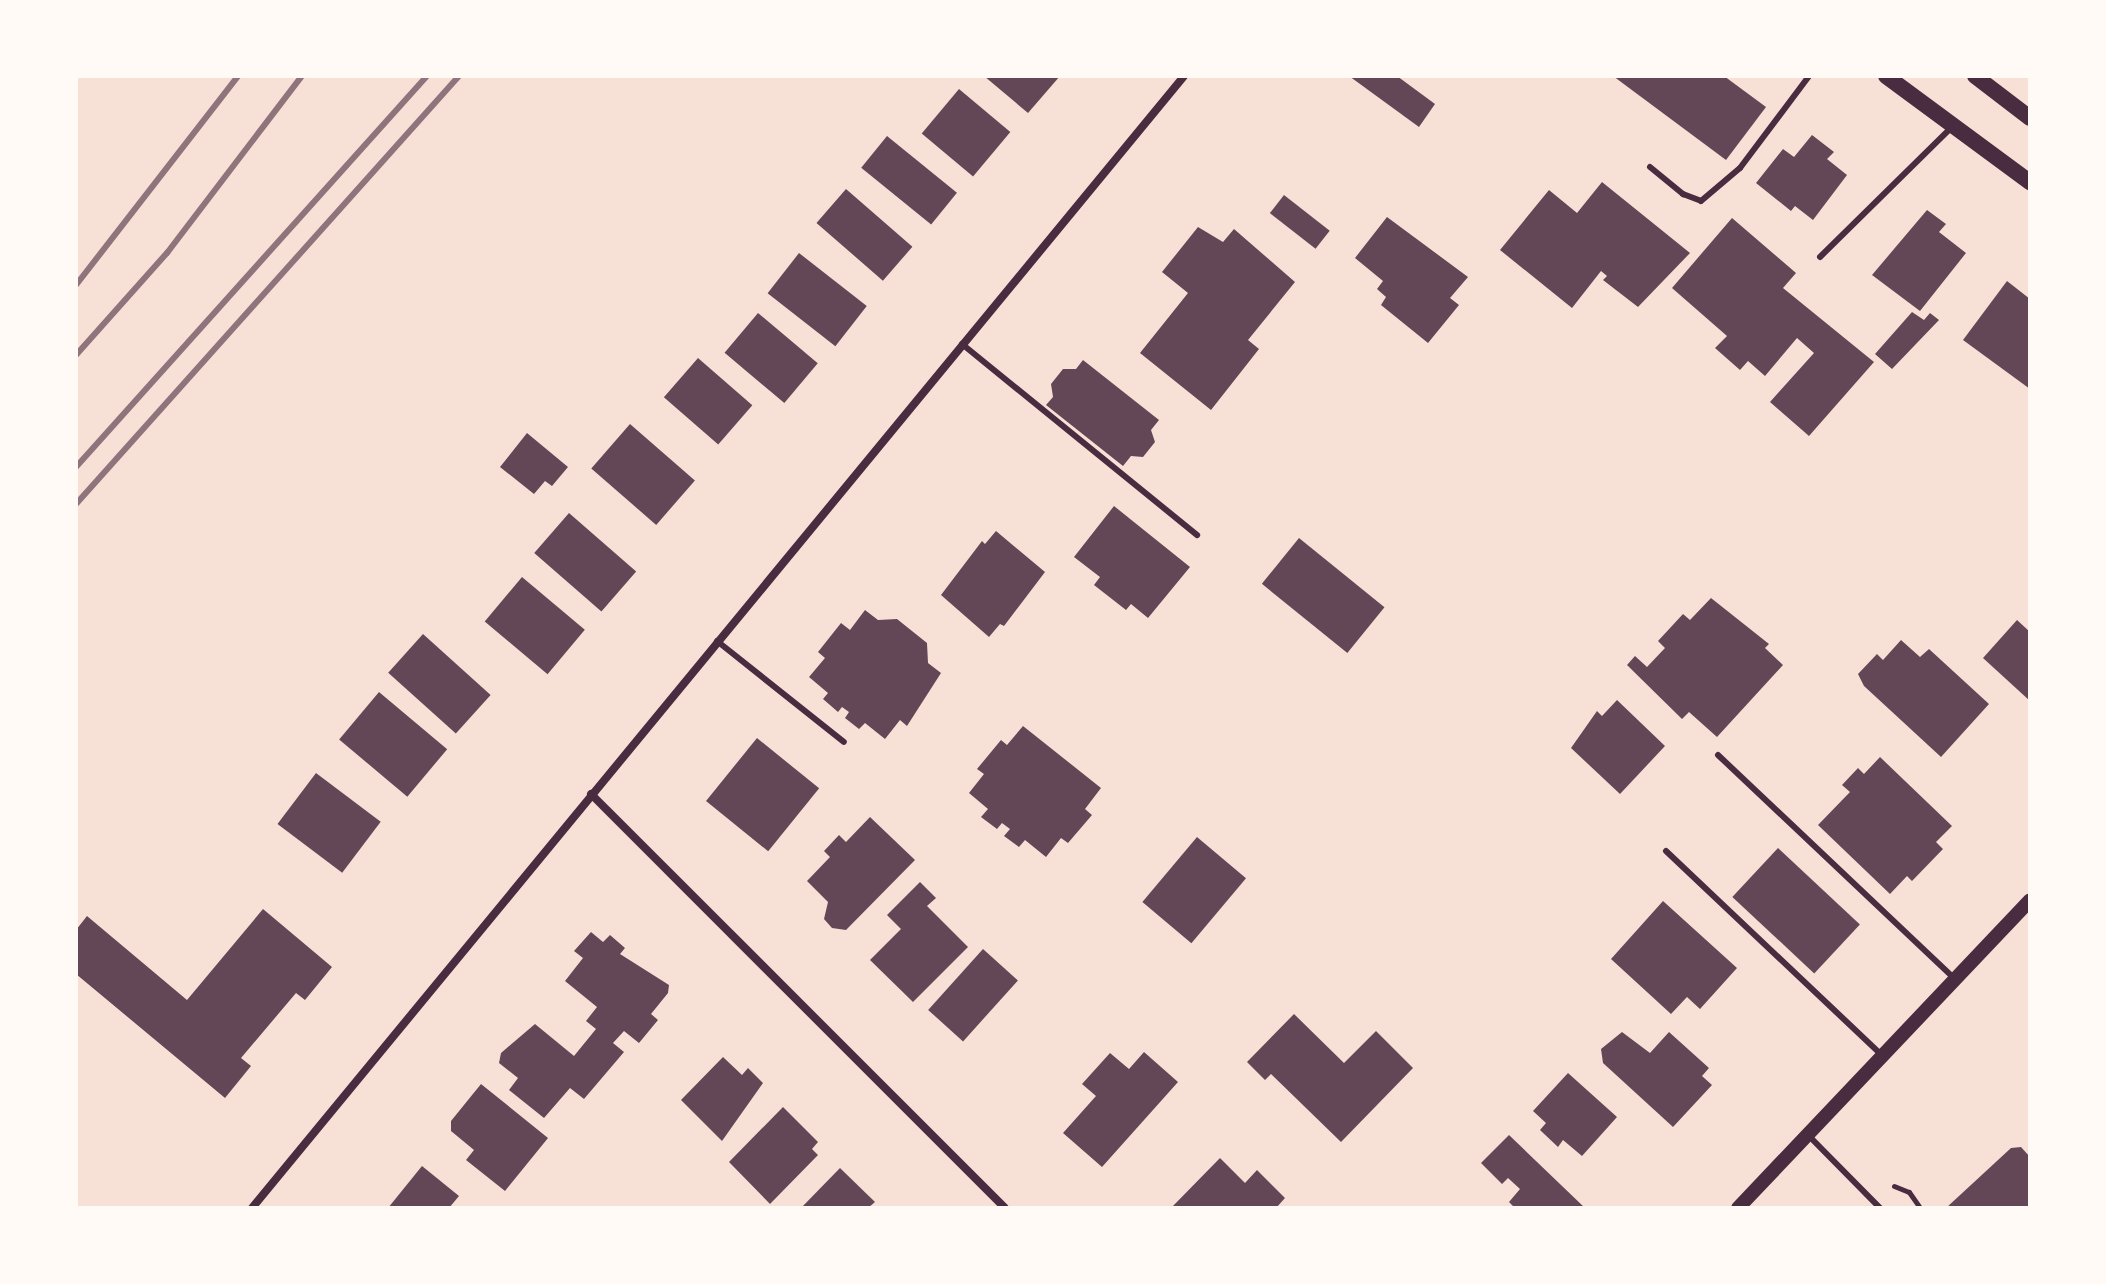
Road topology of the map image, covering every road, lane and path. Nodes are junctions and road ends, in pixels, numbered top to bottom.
1 (1184, 76) edge
2 (1809, 76) edge
3 (1886, 76) edge
4 (1975, 76) edge
5 (2030, 118) edge
6 (1953, 125) junction
7 (1650, 167) dead end
8 (2030, 182) edge
9 (1820, 257) dead end
10 (962, 344) junction
11 (1197, 535) dead end
12 (717, 641) junction
13 (844, 742) dead end
14 (1718, 755) dead end
15 (591, 794) junction
16 (1666, 851) dead end
17 (2030, 900) edge
18 (1953, 977) junction
19 (1882, 1055) junction
20 (1807, 1134) junction
21 (252, 1208) edge
22 (1005, 1208) edge
23 (1738, 1208) edge
24 (1880, 1208) edge

1 - 10 street
2 - 7 lane
3 - 6 main road
4 - 5 main road
6 - 8 main road
6 - 9 lane
10 - 11 lane
10 - 12 street
12 - 13 lane
12 - 15 street
14 - 18 lane
15 - 21 street
15 - 22 street
16 - 19 lane
17 - 18 street
18 - 19 street
19 - 20 street
20 - 23 street
20 - 24 lane

